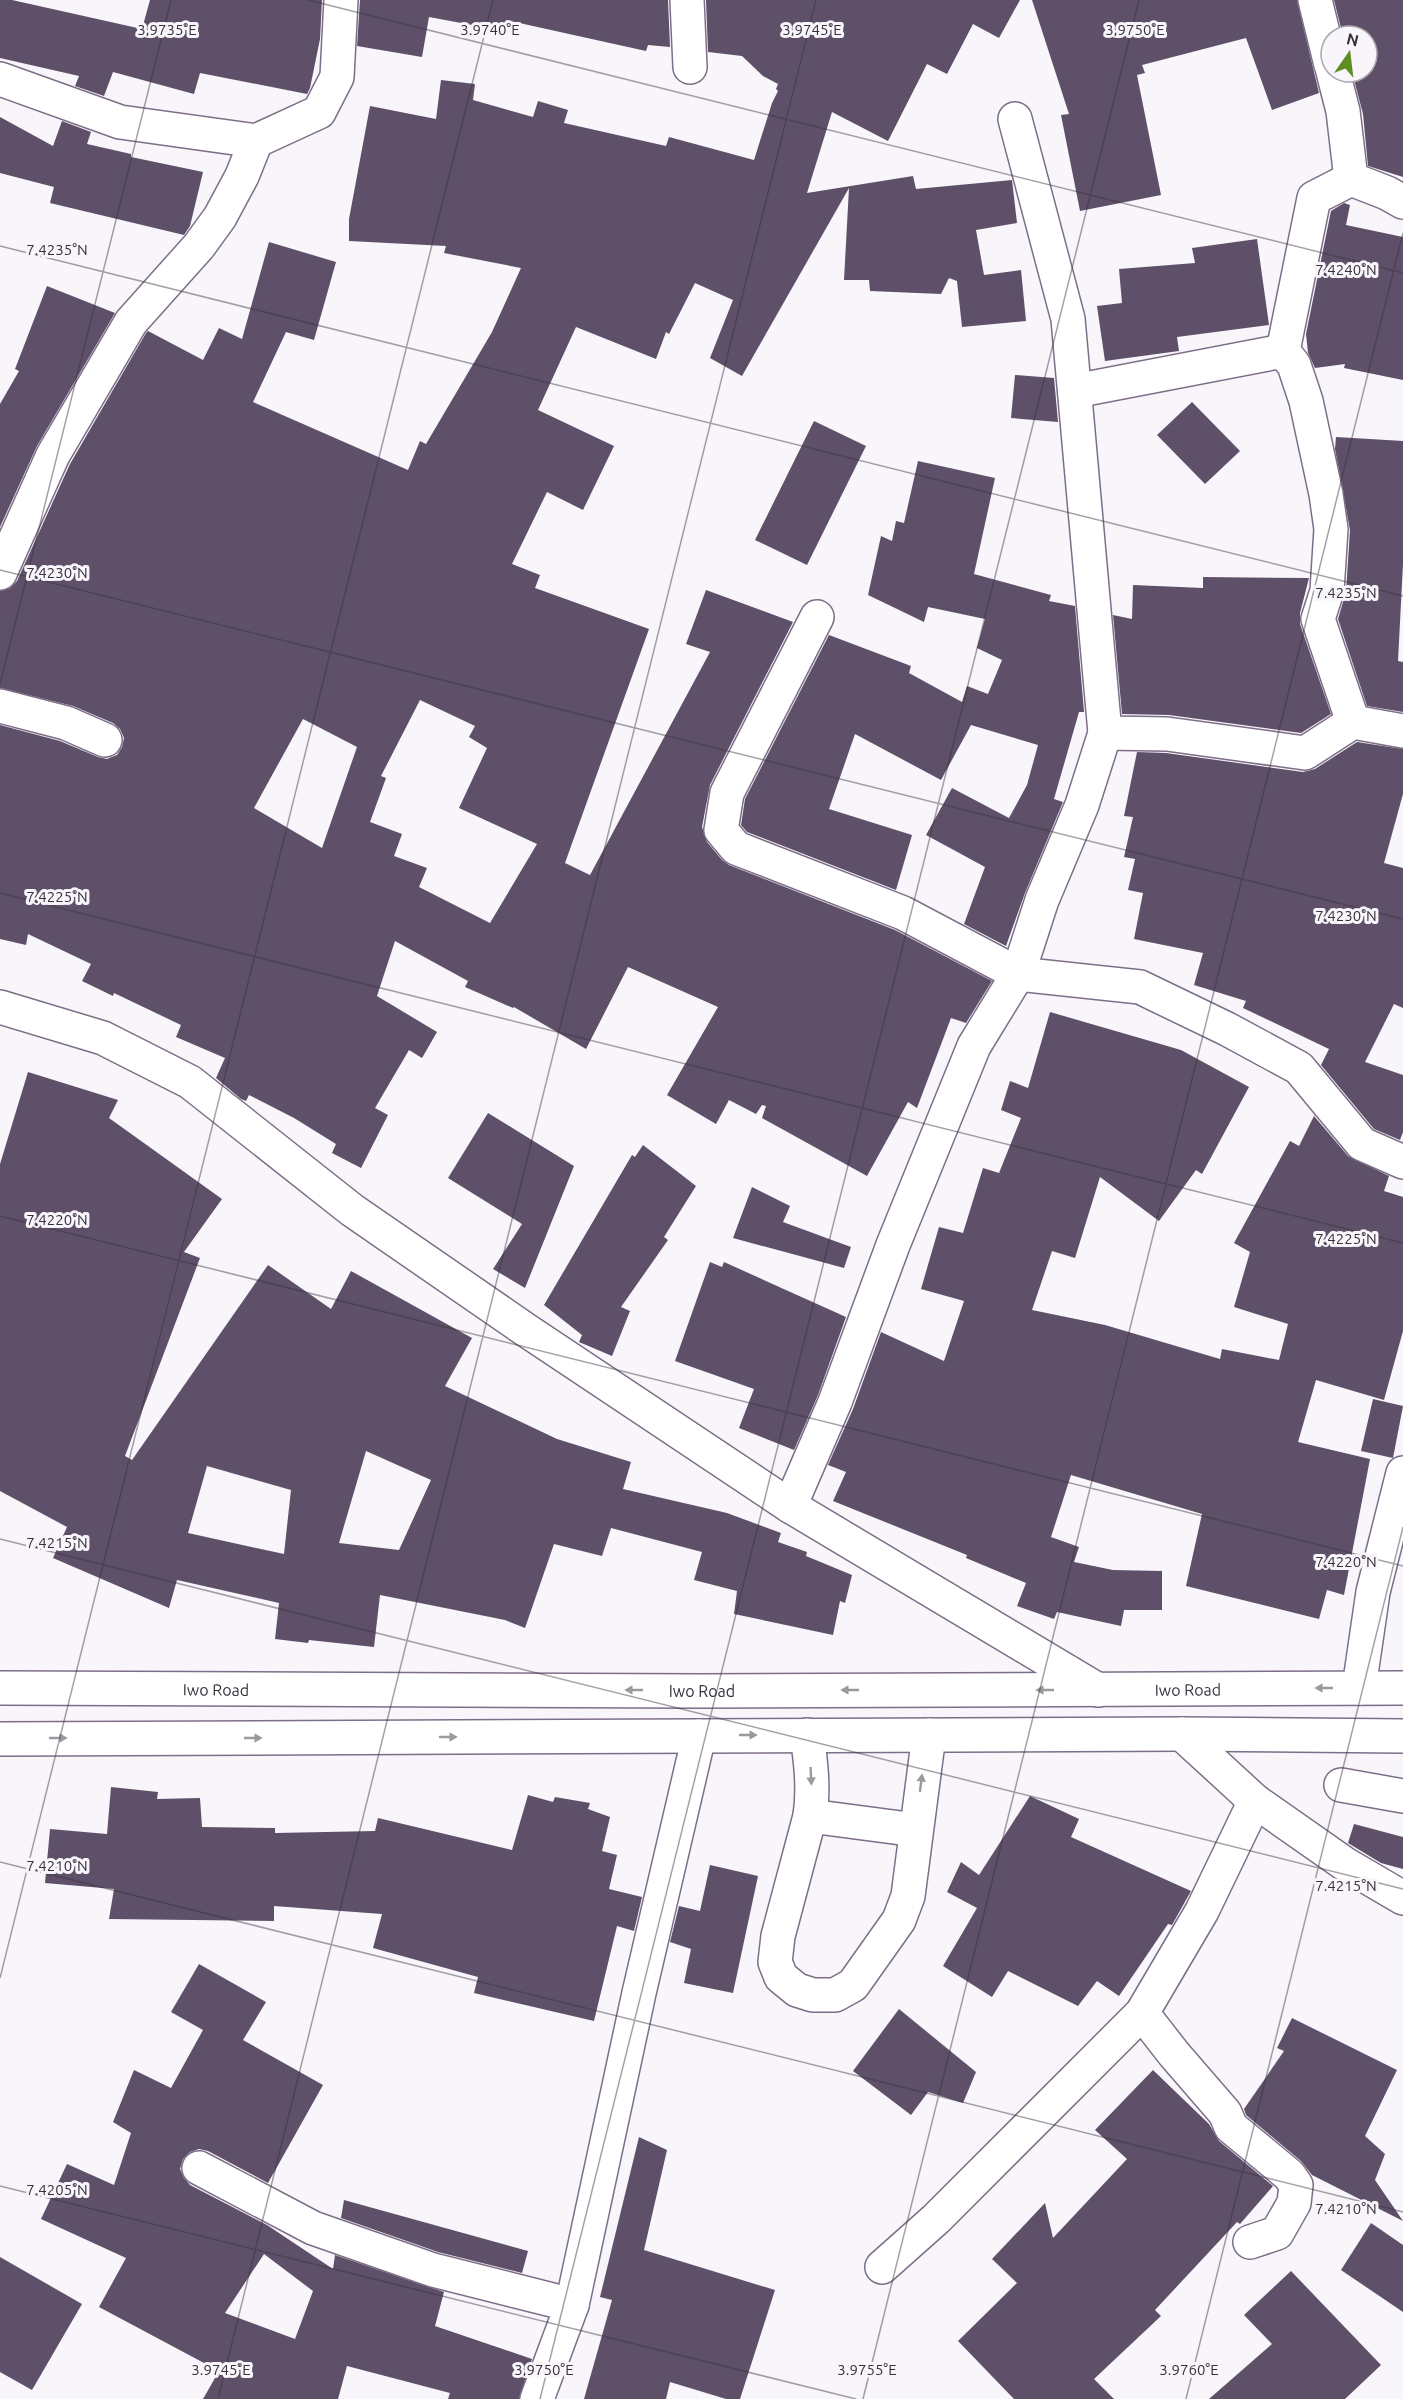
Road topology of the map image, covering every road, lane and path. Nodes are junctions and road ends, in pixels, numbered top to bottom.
1 (341, 0) edge
2 (687, 0) edge
3 (1315, 0) edge
4 (1321, 24) edge
5 (690, 67) dead end
6 (0, 78) edge
7 (1336, 84) edge
8 (1015, 119) dead end
9 (256, 141) junction
10 (1352, 179) junction
11 (1403, 202) edge
12 (1282, 351) junction
13 (1075, 391) junction
14 (0, 573) edge
15 (817, 617) dead end
16 (0, 705) edge
17 (1353, 722) junction
18 (1403, 731) edge
19 (1105, 733) junction
20 (105, 740) dead end
21 (1018, 974) junction
22 (0, 1007) edge
23 (1403, 1162) edge
24 (1403, 1473) edge
25 (790, 1506) junction
26 (0, 1688) edge
27 (1359, 1688) junction
28 (1403, 1688) edge
29 (1098, 1690) junction
30 (1182, 1734) junction
31 (807, 1735) junction
32 (928, 1735) junction
33 (699, 1736) junction
34 (1403, 1736) edge
35 (0, 1739) edge
36 (1341, 1785) dead end
37 (1403, 1796) edge
38 (1255, 1801) junction
39 (810, 1816) junction
40 (916, 1830) junction
41 (1403, 1898) edge
42 (1142, 2013) junction
43 (199, 2168) dead end
44 (1250, 2242) dead end
45 (882, 2267) dead end
46 (572, 2305) junction
47 (537, 2399) edge

1 - 9 street
2 - 5 street
3 - 4 street
6 - 9 street
7 - 10 street
8 - 13 street
9 - 14 street
10 - 11 street
10 - 12 street
12 - 13 street
12 - 17 street
13 - 19 street
15 - 21 street
16 - 20 street
17 - 18 street
17 - 19 street
19 - 21 street
21 - 23 street
21 - 25 street
22 - 25 street
24 - 27 street
25 - 29 street
29 -> 26 street, Iwo Road
27 - 28 street, Iwo Road
27 -> 29 street, Iwo Road
30 - 32 street
30 - 34 street
30 - 38 street
31 - 32 street
33 -> 31 street
31 -> 39 street
40 -> 32 street
35 -> 33 street
33 - 46 street
36 - 37 street
38 - 41 street
38 - 42 street
39 - 40 street
39 - 40 street
42 - 44 street
42 - 45 street
43 - 46 street
46 - 47 street

